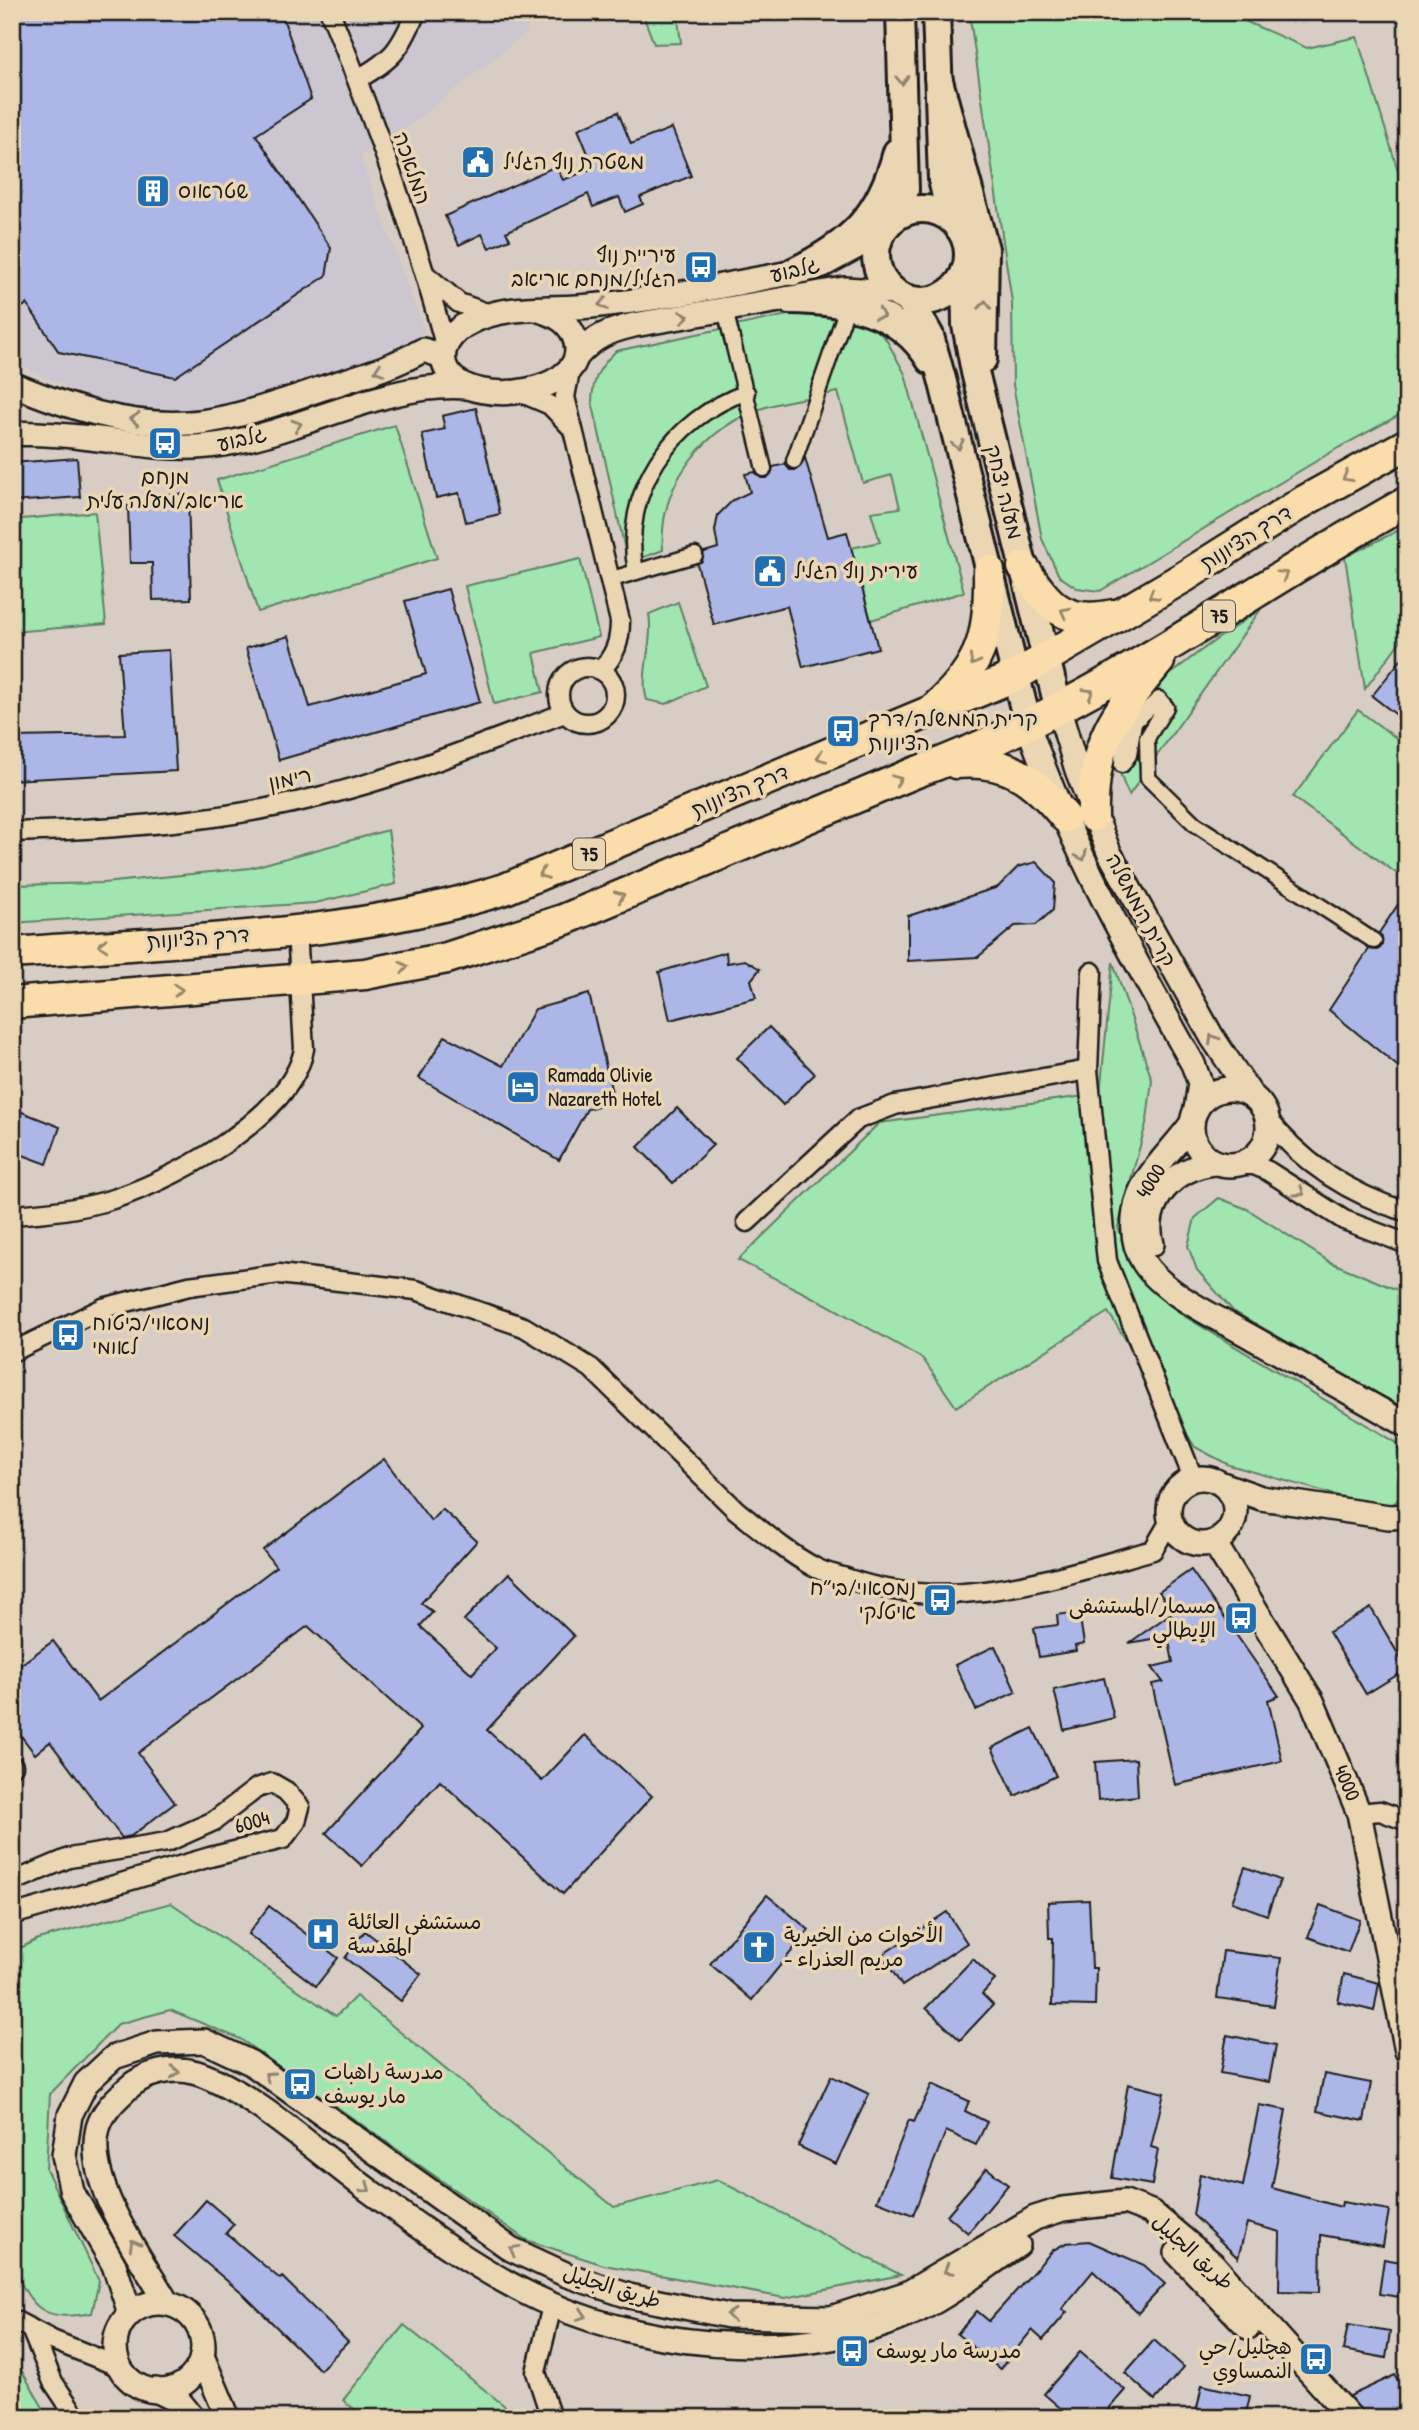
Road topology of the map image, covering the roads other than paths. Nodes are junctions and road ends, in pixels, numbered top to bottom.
1 (330, 12) edge
2 (416, 12) edge
3 (900, 12) edge
4 (936, 12) edge
5 (938, 77) junction
6 (358, 79) junction
7 (903, 127) junction
8 (888, 225) junction
9 (960, 228) junction
10 (422, 270) junction
11 (965, 271) junction
12 (793, 272) junction
13 (902, 296) junction
14 (789, 300) junction
15 (848, 304) junction
16 (537, 309) junction
17 (725, 310) junction
18 (492, 315) junction
19 (444, 350) junction
20 (574, 361) junction
21 (942, 379) junction
22 (12, 384) edge
23 (467, 387) junction
24 (517, 391) junction
25 (747, 392) junction
26 (981, 398) junction
27 (572, 429) junction
28 (12, 433) edge
29 (1407, 444) edge
30 (794, 461) dead end
31 (764, 469) dead end
32 (1407, 502) edge
33 (695, 555) dead end
34 (1023, 567) junction
35 (989, 571) junction
36 (636, 572) junction
37 (612, 579) junction
38 (1125, 612) junction
39 (1175, 642) junction
40 (1046, 659) junction
41 (601, 670) junction
42 (1016, 676) junction
43 (1124, 703) junction
44 (1059, 710) junction
45 (565, 713) junction
46 (929, 713) junction
47 (1028, 725) junction
48 (938, 764) junction
49 (1079, 817) junction
50 (12, 832) edge
51 (298, 930) junction
52 (1374, 941) dead end
53 (12, 953) edge
54 (1092, 972) dead end
55 (302, 980) junction
56 (12, 1003) edge
57 (1175, 1031) junction
58 (1088, 1070) junction
59 (1251, 1095) junction
60 (1265, 1115) junction
61 (1194, 1116) junction
62 (1160, 1163) junction
63 (1214, 1163) junction
64 (1240, 1165) junction
65 (1407, 1212) edge
66 (12, 1215) edge
67 (747, 1222) dead end
68 (1407, 1244) edge
69 (1195, 1305) junction
70 (12, 1352) edge
71 (1407, 1425) edge
72 (1192, 1478) junction
73 (1223, 1484) junction
74 (1283, 1501) junction
75 (1407, 1516) edge
76 (1235, 1517) junction
77 (1170, 1521) junction
78 (1214, 1542) junction
79 (1359, 1813) junction
80 (1407, 1821) edge
81 (12, 1882) edge
82 (12, 1889) edge
83 (16, 1913) edge
84 (1407, 2051) edge
85 (167, 2303) junction
86 (552, 2306) junction
87 (130, 2313) junction
88 (12, 2319) edge
89 (31, 2329) junction
90 (202, 2356) junction
91 (120, 2367) junction
92 (156, 2390) junction
93 (77, 2418) edge
94 (193, 2418) edge
95 (228, 2418) edge
96 (551, 2418) edge
97 (1331, 2418) edge
98 (1351, 2418) edge

1 - 6 street, המלאכה
2 - 6 street
3 -> 7 main road
4 - 5 main road
5 - 9 main road
26 -> 5 main road
6 - 10 street, המלאכה
7 - 8 main road
7 - 12 main road
8 - 9 main road
8 - 12 street, גלבוע
8 - 13 main road
9 - 11 main road
10 - 18 street, המלאכה
10 - 19 street, המלאכה
11 - 13 main road
11 - 26 main road, מעלה יצחק
12 -> 16 street, גלבוע
13 - 14 street, גלבוע
13 - 21 main road, מעלה יצחק
14 - 15 main road
14 - 17 street, גלבוע
15 -> 21 main road
15 - 30 street
16 - 18 street
16 - 20 street
20 -> 17 street, גלבוע
17 - 25 street
18 - 19 street
19 -> 22 street, גלבוע
19 - 23 street
20 - 24 street
20 - 27 street
21 -> 35 main road, מעלה יצחק
23 - 24 street
28 -> 23 street, גלבוע
24 - 27 street
25 - 31 street
25 - 36 street
26 - 34 main road, מעלה יצחק
27 - 37 street
29 -> 38 highway, דרך הציונות / 75
39 -> 32 highway, 75
33 - 36 street
38 -> 34 highway
34 - 40 main road, מעלה יצחק
35 - 42 main road, מעלה יצחק
35 -> 46 highway
36 - 37 street
37 - 41 street
38 - 40 highway, דרך הציונות / 75
39 - 43 highway
44 -> 39 highway, 75
40 - 42 highway, דרך הציונות / 75
40 - 44 main road, מעלה יצחק
41 - 45 street
41 - 45 street
42 - 46 highway, דרך הציונות / 75
42 - 47 main road, מעלה יצחק
43 - 49 highway
43 - 52 street
44 - 47 highway, 75
44 - 49 street, קרית הממשלה
45 - 50 street, רימון
46 -> 51 highway, דרך הציונות / 75
47 - 48 highway, 75
47 - 49 street, קרית הממשלה
48 - 49 highway
55 -> 48 highway, 75
49 -> 57 street, קרית הממשלה
59 -> 49 street, קרית הממשלה
51 -> 53 highway, דרך הציונות / 75
51 - 55 street
54 - 58 street
56 -> 55 highway, 75
55 - 66 street
57 - 61 street, קרית הממשלה
57 - 62 street
58 - 67 street
58 - 72 street
59 - 60 street, קרית הממשלה
59 - 61 street
60 - 64 street
60 - 65 street, קרית הממשלה
61 - 62 street, 4000
61 - 63 street, קרית הממשלה
62 - 69 street, 4000
63 - 64 street
63 - 69 street, 4000
64 -> 68 street
69 - 71 street, 4000
70 - 77 street
72 - 73 street
72 - 77 street
73 - 74 street
73 - 76 street
74 - 75 street
74 - 76 street
76 - 78 street
77 - 78 street
78 - 79 street, 4000
79 - 80 street
79 - 84 street, 4000
81 - 83 street, 6004
82 - 83 street
85 -> 86 street, طريق الجليل
85 - 87 street
85 - 90 street
86 - 96 street
86 -> 97 street, طريق الجليل
87 - 91 street
98 -> 87 street, طريق الجليل
88 - 89 street
89 - 91 street
89 - 93 street
90 - 92 street
90 - 95 street
91 - 92 street
92 - 94 street

